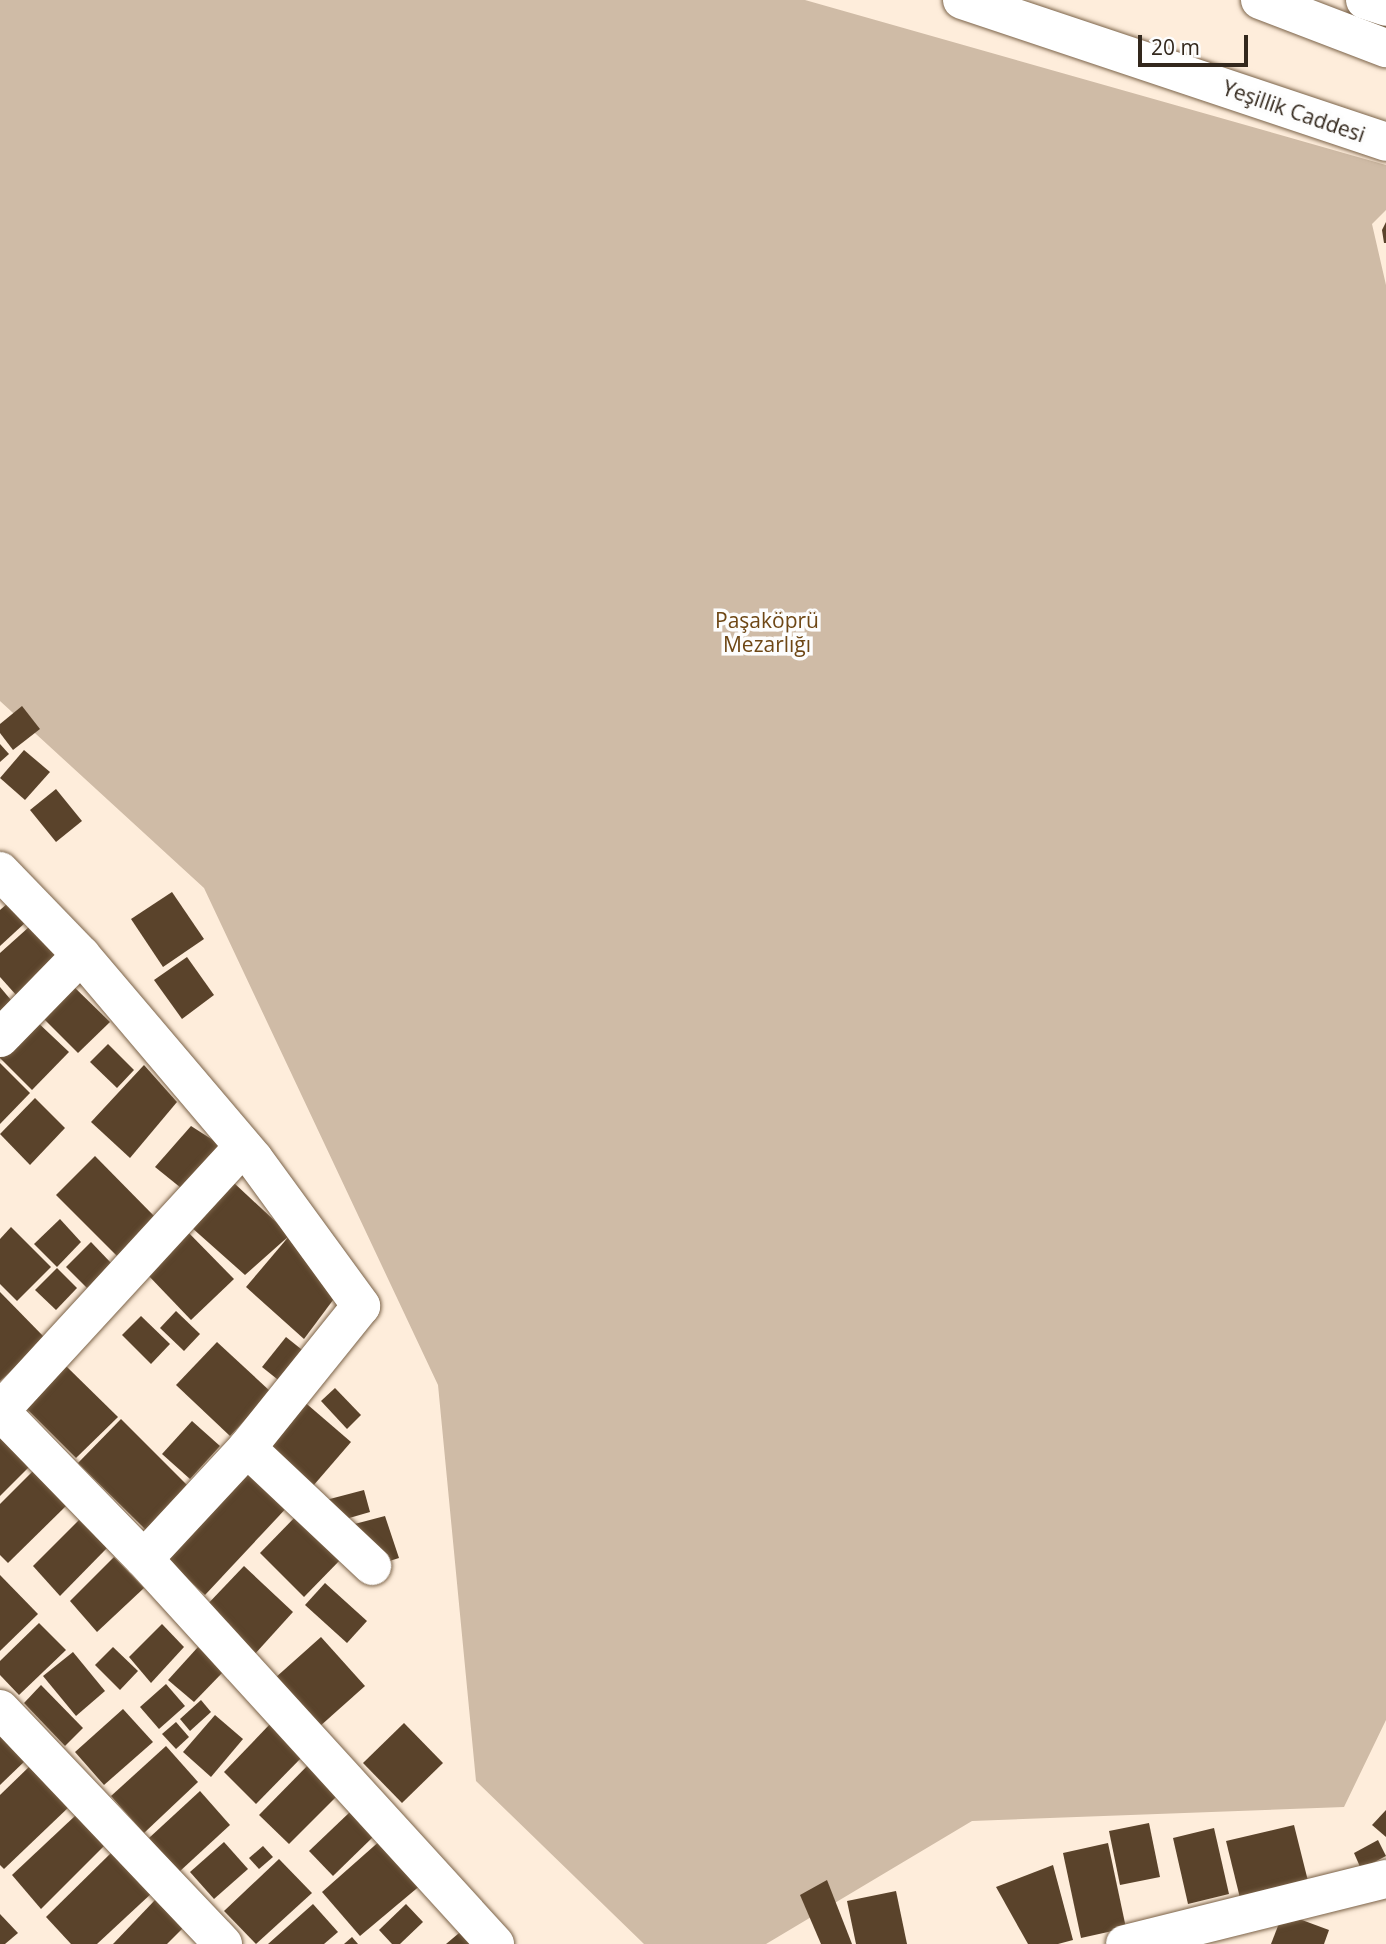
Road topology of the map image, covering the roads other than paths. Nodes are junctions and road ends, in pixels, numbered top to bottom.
1 (962, 0) edge
2 (1260, 0) edge
3 (1386, 48) edge
4 (1386, 142) edge
5 (0, 871) edge
6 (80, 955) junction
7 (0, 1038) edge
8 (243, 1146) junction
9 (0, 1411) edge
10 (247, 1448) junction
11 (144, 1559) junction
12 (372, 1566) dead end
13 (0, 1709) edge
14 (1386, 1879) edge
15 (223, 1944) edge
16 (495, 1944) edge
17 (1125, 1944) edge

1 - 4 main road, Yeşillik Caddesi
2 - 3 main road
5 - 6 main road
6 - 7 main road
6 - 8 main road
8 - 9 main road
8 - 10 main road
9 - 11 main road
10 - 11 main road
10 - 12 main road
11 - 16 main road
13 - 15 main road
14 - 17 main road

